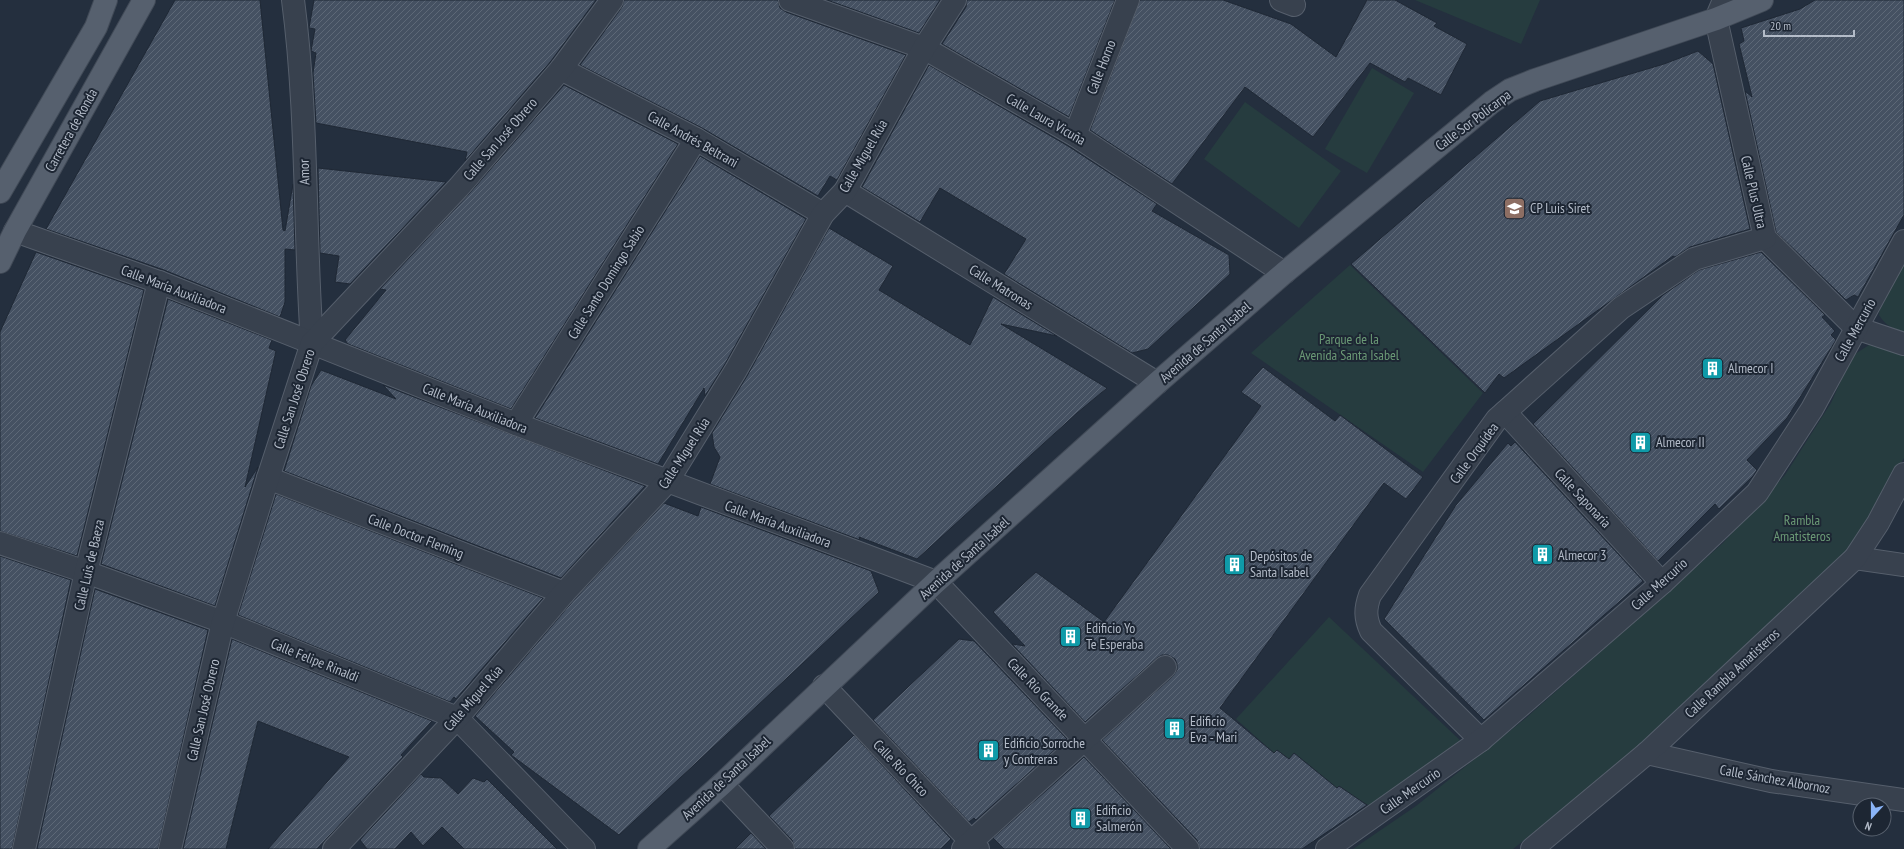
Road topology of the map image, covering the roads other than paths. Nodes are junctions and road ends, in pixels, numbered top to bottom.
1 (106, 0) edge
2 (144, 0) edge
3 (293, 0) edge
4 (612, 0) edge
5 (790, 0) edge
6 (955, 0) edge
7 (1128, 0) edge
8 (1762, 0) edge
9 (1720, 9) edge
10 (924, 48) junction
11 (561, 69) junction
12 (1075, 135) junction
13 (696, 139) junction
14 (845, 191) junction
15 (0, 192) edge
16 (822, 214) junction
17 (15, 231) junction
18 (1765, 238) junction
19 (1904, 241) edge
20 (0, 262) edge
21 (1284, 273) junction
22 (159, 282) junction
23 (1856, 328) junction
24 (312, 344) junction
25 (1904, 344) edge
26 (1157, 383) junction
27 (1505, 412) junction
28 (516, 424) junction
29 (1904, 474) edge
30 (268, 478) junction
31 (667, 482) junction
32 (0, 543) edge
33 (1855, 558) junction
34 (1904, 565) edge
35 (86, 572) junction
36 (936, 582) junction
37 (1662, 583) junction
38 (564, 593) junction
39 (223, 622) junction
40 (1165, 667) dead end
41 (824, 686) junction
42 (457, 718) junction
43 (1086, 740) junction
44 (1481, 740) junction
45 (1647, 753) junction
46 (722, 784) junction
47 (1904, 800) edge
48 (342, 846) edge
49 (970, 846) edge
50 (24, 849) edge
51 (170, 849) edge
52 (584, 849) edge
53 (649, 849) edge
54 (783, 849) edge
55 (1188, 849) edge
56 (1327, 849) edge
57 (1532, 849) edge

1 - 15 main road, Carretera de Ronda
2 - 17 main road, Carretera de Ronda
3 - 24 street, Amor
4 - 11 street, Calle San José Obrero
5 - 10 street, Calle Laura Vicuña
6 - 10 street, Calle Miguel Rúa
7 - 12 street, Calle Horno
8 - 9 main road, Calle Sor Policarpa
9 - 18 street, Calle Plus Ultra
9 - 21 main road, Calle Sor Policarpa
10 - 12 street, Calle Laura Vicuña
10 - 14 street, Calle Miguel Rúa
11 - 13 street, Calle Andrés Beltrani
11 - 24 street, Calle San José Obrero
12 - 21 street, Calle Laura Vicuña
13 - 16 street, Calle Andrés Beltrani
13 - 28 street, Calle Santo Domingo Sabio
14 - 16 street, Calle Miguel Rúa
14 - 26 street, Calle Matronas
16 - 31 street, Calle Miguel Rúa
17 - 20 main road, Carretera de Ronda
17 - 22 street, Calle María Auxiliadora
18 - 23 street, Calle Plus Ultra
18 - 27 street, Calle Orquídea
19 - 23 street, Calle Mercurio
21 - 26 main road, Avenida de Santa Isabel
22 - 24 street, Calle María Auxiliadora
22 - 35 street, Calle Luis de Baeza
23 - 25 street, Calle Plus Ultra
23 - 37 street, Calle Mercurio
24 - 28 street, Calle María Auxiliadora
24 - 30 street, Calle San José Obrero
26 - 36 main road, Avenida de Santa Isabel
27 - 37 street, Calle Saponaria
27 - 44 street, Calle Orquídea
28 - 31 street, Calle María Auxiliadora
29 - 33 street, Calle Rambla Amatisteros
30 - 38 street, Calle Doctor Fleming
30 - 39 street, Calle San José Obrero
31 - 36 street, Calle María Auxiliadora
31 - 38 street, Calle Miguel Rúa
32 - 35 street, Calle Felipe Rinaldi
33 - 34 street
33 - 45 street, Calle Rambla Amatisteros
35 - 39 street, Calle Felipe Rinaldi
35 - 50 street, Calle Luis de Baeza
36 - 41 main road, Avenida de Santa Isabel
36 - 43 street, Calle Río Grande
37 - 44 street, Calle Mercurio
38 - 42 street, Calle Miguel Rúa
39 - 42 street, Calle Felipe Rinaldi
39 - 51 street, Calle San José Obrero
40 - 43 street
41 - 46 main road, Avenida de Santa Isabel
41 - 49 street, Calle Río Chico
42 - 48 street, Calle Miguel Rúa
42 - 52 street, Calle Felipe Rinaldi
43 - 49 street
43 - 55 street, Calle Río Grande
44 - 56 street, Calle Mercurio
45 - 47 street, Calle Sánchez Albornoz
45 - 57 street, Calle Rambla Amatisteros
46 - 53 main road, Avenida de Santa Isabel
46 - 54 street

